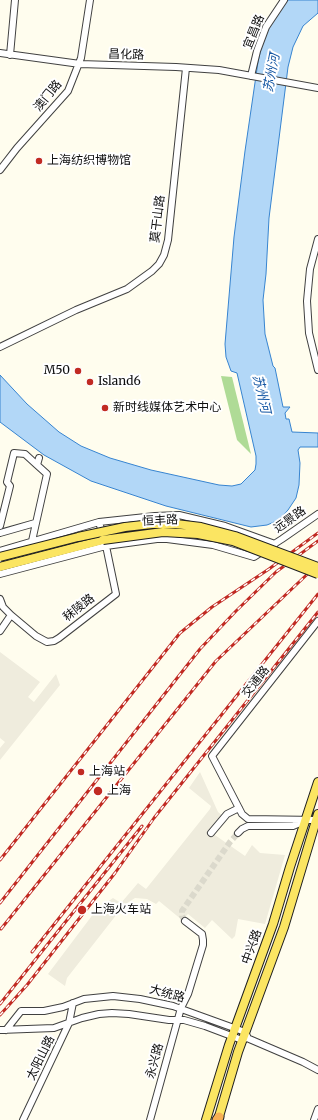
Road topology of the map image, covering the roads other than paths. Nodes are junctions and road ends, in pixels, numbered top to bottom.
1 (15, 0) edge
2 (90, 0) edge
3 (284, 0) edge
4 (0, 53) edge
5 (10, 55) junction
6 (80, 64) junction
7 (186, 68) junction
8 (253, 76) junction
9 (318, 88) edge
10 (0, 170) edge
11 (318, 239) edge
12 (0, 347) edge
13 (318, 370) edge
14 (39, 458) dead end
15 (37, 465) junction
16 (318, 514) edge
17 (99, 522) junction
18 (35, 523) junction
19 (0, 526) edge
20 (0, 533) edge
21 (32, 541) junction
22 (275, 544) junction
23 (106, 546) junction
24 (0, 551) edge
25 (0, 557) edge
26 (0, 567) edge
27 (318, 567) edge
28 (0, 574) edge
29 (318, 574) edge
30 (0, 598) edge
31 (11, 616) junction
32 (318, 621) edge
33 (0, 631) edge
34 (318, 782) edge
35 (239, 808) junction
36 (317, 819) edge
37 (306, 820) junction
38 (211, 832) dead end
39 (238, 833) tunnel mouth
40 (185, 921) dead end
41 (74, 1003) junction
42 (181, 1008) junction
43 (178, 1020) junction
44 (69, 1023) junction
45 (3, 1030) edge
46 (233, 1032) junction
47 (245, 1036) junction
48 (318, 1070) edge
49 (318, 1109) edge
50 (218, 1119) edge
51 (23, 1120) edge
52 (150, 1120) edge
53 (206, 1120) edge
54 (314, 1120) edge

1 - 5 street
2 - 6 street, 澳门路
3 - 8 street, 宜昌路
4 - 5 street, 昌化路
5 - 6 street, 昌化路
6 - 7 street, 昌化路
6 - 10 street, 澳门路
7 - 8 street, 昌化路
7 - 12 street, 莫干山路
8 - 9 street, 昌化路
11 - 13 street
14 - 15 street
15 - 18 street
15 - 19 street
16 - 22 street, 远景路
17 - 21 street
17 - 22 street
17 - 23 street, 秣陵路
18 - 20 street
18 - 21 street
21 - 24 street
22 - 23 street, 远景路
23 - 28 street, 远景路
23 - 31 street, 秣陵路
25 - 27 main road, 恒丰路, bridge
26 - 29 main road, 恒丰路, bridge
30 - 31 street
31 - 33 street
32 - 35 street, 交通路
34 - 37 main road, 中兴路
35 - 37 street
35 - 38 street
36 - 37 street
36 - 47 main road, 中兴路
37 - 39 street
37 - 46 main road, 中兴路
40 - 42 street, 永兴路
41 - 42 street, 大统路
41 - 44 street, 太阳山路
41 - 45 street, 大统路
42 - 43 street, 永兴路
42 - 46 street, 大统路
43 - 44 street, 大统路
43 - 46 street, 大统路
43 - 52 street, 永兴路
44 - 45 street, 大统路
44 - 51 street, 太阳山路
46 - 47 street, 大统路
46 - 53 main road, 中兴路
47 - 48 street, 大统路
47 - 50 main road, 中兴路
49 - 54 street

